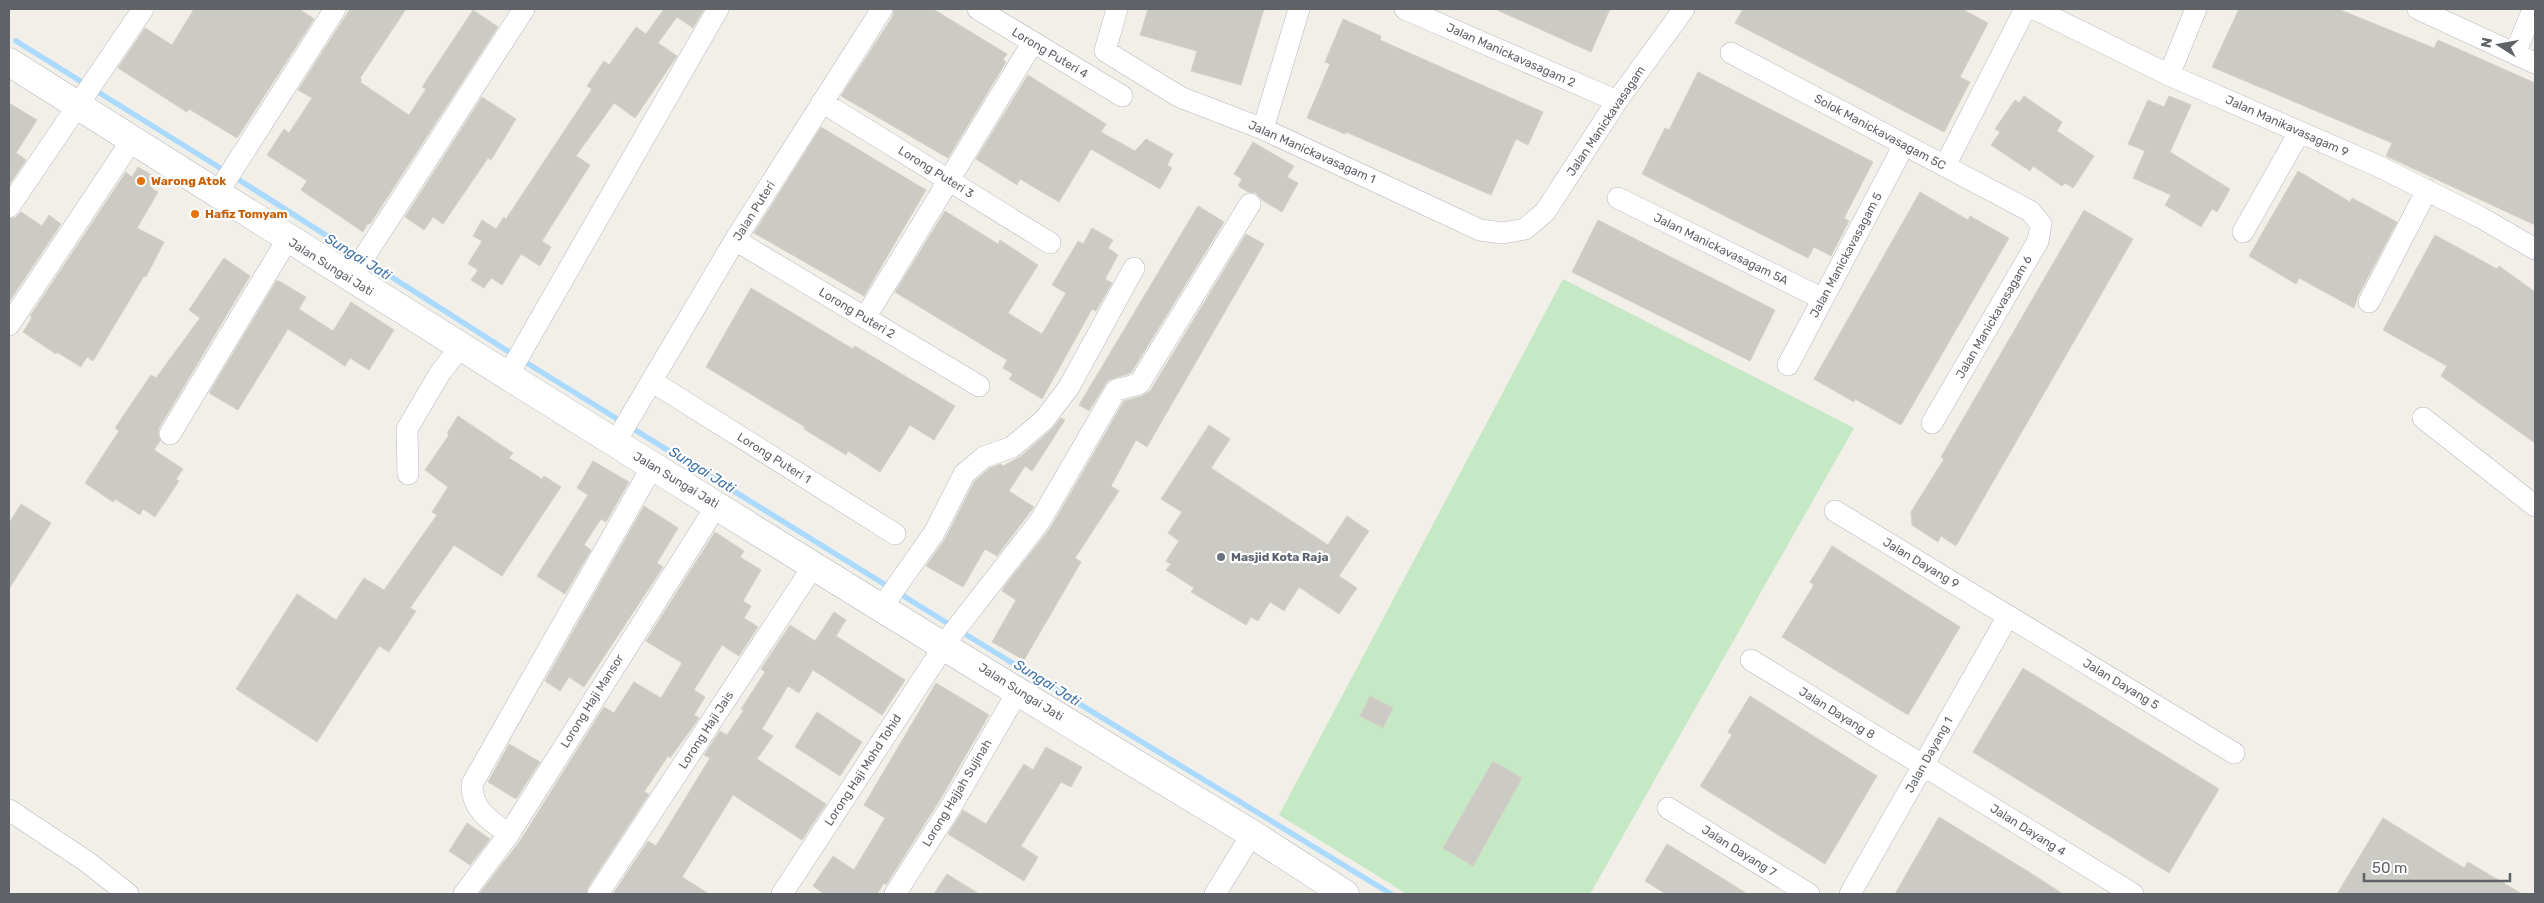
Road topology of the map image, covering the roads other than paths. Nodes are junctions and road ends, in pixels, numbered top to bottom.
1 (143, 9) edge
2 (335, 9) edge
3 (524, 9) edge
4 (718, 9) edge
5 (882, 9) edge
6 (978, 9) edge
7 (1117, 9) edge
8 (1299, 9) edge
9 (1405, 9) edge
10 (1684, 9) edge
11 (2025, 9) edge
12 (2035, 9) edge
13 (2196, 9) edge
14 (2418, 9) edge
15 (2534, 9) edge
16 (1033, 42) junction
17 (1731, 53) dead end
18 (2515, 54) junction
19 (9, 62) edge
20 (2535, 63) edge
21 (2170, 75) junction
22 (85, 93) junction
23 (1122, 96) dead end
24 (1617, 101) junction
25 (822, 102) junction
26 (1263, 129) junction
27 (2299, 133) junction
28 (132, 140) junction
29 (1904, 145) junction
30 (1945, 166) junction
31 (949, 180) junction
32 (224, 182) junction
33 (2427, 190) junction
34 (1618, 198) dead end
35 (1250, 204) dead end
36 (9, 207) edge
37 (2030, 211) joint
38 (1525, 229) joint
39 (2243, 232) dead end
40 (287, 240) junction
41 (735, 240) junction
42 (1050, 243) dead end
43 (2535, 249) edge
44 (358, 266) junction
45 (1134, 268) dead end
46 (1823, 299) junction
47 (2369, 302) dead end
48 (865, 318) junction
49 (9, 325) edge
50 (461, 346) junction
51 (516, 362) junction
52 (1788, 365) dead end
53 (653, 382) junction
54 (979, 386) dead end
55 (2423, 418) dead end
56 (1932, 423) dead end
57 (622, 430) junction
58 (170, 434) dead end
59 (652, 467) junction
60 (408, 474) dead end
61 (717, 505) junction
62 (2535, 506) edge
63 (1835, 511) dead end
64 (894, 534) dead end
65 (814, 565) junction
66 (891, 596) junction
67 (2008, 616) junction
68 (953, 634) junction
69 (1751, 660) dead end
70 (1018, 691) junction
71 (2234, 753) dead end
72 (1923, 766) junction
73 (1668, 808) dead end
74 (9, 810) edge
75 (508, 834) junction
76 (1252, 834) junction
77 (128, 894) edge
78 (464, 894) edge
79 (598, 894) edge
80 (782, 894) edge
81 (895, 894) edge
82 (1215, 894) edge
83 (1345, 894) edge
84 (1809, 894) edge
85 (1850, 894) edge
86 (2133, 894) edge

1 - 22 street
2 - 32 street
3 - 44 street
4 - 51 street
5 - 25 street, Jalan Puteri
6 - 16 street, Lorong Puteri 4
7 - 26 street, Jalan Manickavasagam 1
8 - 26 street
9 - 24 street, Jalan Manickavasagam 2
10 - 24 street, Jalan Manickavasagam
11 - 30 street
12 - 21 street, Jalan Manikavasagam 9
13 - 21 street
14 - 18 street
15 - 18 street
16 - 23 street, Lorong Puteri 4
16 - 31 street
17 - 29 street, Solok Manickavasagam 5C
18 - 20 street
19 - 22 main road, Jalan Sungai Jati
21 - 27 street, Jalan Manikavasagam 9
22 - 28 main road, Jalan Sungai Jati
22 - 36 street
24 - 38 street, Jalan Manickavasagam
25 - 31 street, Lorong Puteri 3
25 - 41 street, Jalan Puteri
26 - 38 street, Jalan Manickavasagam 1
27 - 33 street, Jalan Manikavasagam 9
27 - 39 street
28 - 32 main road, Jalan Sungai Jati
28 - 49 street
29 - 30 street, Solok Manickavasagam 5C
29 - 46 street, Jalan Manickavasagam 5
30 - 37 street, Solok Manickavasagam 5C
31 - 42 street, Lorong Puteri 3
31 - 48 street
32 - 40 main road, Jalan Sungai Jati
33 - 43 street, Jalan Manikavasagam 9
33 - 47 street
34 - 46 street, Jalan Manickavasagam 5A
35 - 68 street, Lorong Haji Mohd Tohid
37 - 56 street, Jalan Manickavasagam 6
40 - 44 main road, Jalan Sungai Jati
40 - 58 street
41 - 48 street, Lorong Puteri 2
41 - 53 street, Jalan Puteri
44 - 50 main road, Jalan Sungai Jati
45 - 66 street
46 - 52 street, Jalan Manickavasagam 5
48 - 54 street, Lorong Puteri 2
50 - 51 main road, Jalan Sungai Jati
50 - 60 street
51 - 57 main road, Jalan Sungai Jati
53 - 57 street, Jalan Puteri
53 - 64 street, Lorong Puteri 1
55 - 62 street
57 - 59 main road, Jalan Sungai Jati
59 - 61 main road, Jalan Sungai Jati
59 - 75 street
61 - 65 main road, Jalan Sungai Jati
61 - 75 street, Lorong Haji Mansor
63 - 67 street, Jalan Dayang 9
65 - 66 main road, Jalan Sungai Jati
65 - 79 street, Lorong Haji Jais
66 - 68 main road, Jalan Sungai Jati
67 - 71 street, Jalan Dayang 5
67 - 72 street, Jalan Dayang 1
68 - 70 main road, Jalan Sungai Jati
68 - 80 street, Lorong Haji Mohd Tohid
69 - 72 street, Jalan Dayang 8
70 - 76 main road, Jalan Sungai Jati
70 - 81 street, Lorong Hajjah Sujinah
72 - 85 street, Jalan Dayang 1
72 - 86 street, Jalan Dayang 4
73 - 84 street, Jalan Dayang 7
74 - 77 street
75 - 78 street, Lorong Haji Mansor
76 - 82 street
76 - 83 main road, Jalan Sungai Jati

